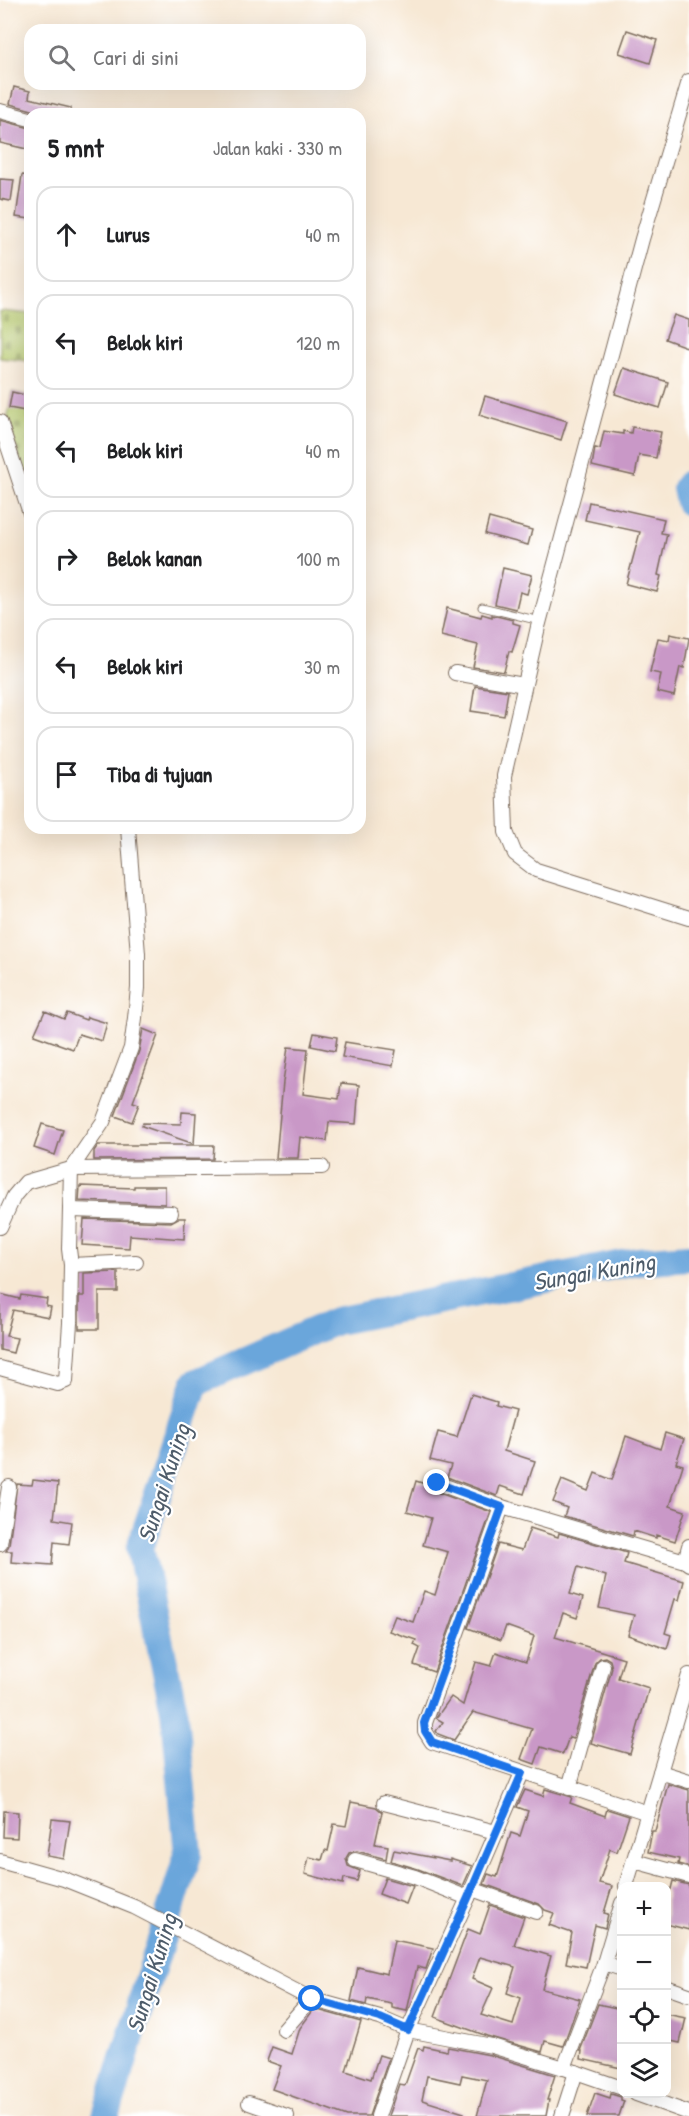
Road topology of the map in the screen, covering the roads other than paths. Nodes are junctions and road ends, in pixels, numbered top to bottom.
1 (689, 81) edge
2 (0, 111) edge
3 (24, 117) edge
4 (0, 422) edge
5 (24, 495) edge
6 (482, 607) dead end
7 (540, 621) junction
8 (455, 674) dead end
9 (524, 685) junction
10 (128, 834) edge
11 (689, 918) edge
12 (322, 1167) dead end
13 (71, 1169) junction
14 (70, 1210) junction
15 (171, 1213) dead end
16 (0, 1227) edge
17 (136, 1262) dead end
18 (71, 1265) junction
19 (0, 1368) edge
20 (437, 1483) dead end
21 (9, 1487) dead end
22 (502, 1507) junction
23 (0, 1544) edge
24 (689, 1546) edge
25 (687, 1562) edge
26 (603, 1666) dead end
27 (689, 1675) edge
28 (660, 1772) junction
29 (522, 1773) junction
30 (689, 1781) edge
31 (569, 1788) junction
32 (384, 1803) dead end
33 (648, 1813) junction
34 (496, 1833) junction
35 (355, 1860) dead end
36 (0, 1861) edge
37 (634, 1861) junction
38 (689, 1876) edge
39 (628, 1882) edge
40 (470, 1893) junction
41 (536, 1912) dead end
42 (617, 1917) edge
43 (604, 1962) junction
44 (617, 1967) edge
45 (671, 1989) edge
46 (689, 1995) edge
47 (312, 1999) junction
48 (284, 2030) dead end
49 (408, 2030) junction
50 (570, 2070) junction
51 (617, 2087) edge
52 (647, 2098) edge
53 (249, 2103) dead end
54 (689, 2113) edge
55 (287, 2116) edge
56 (378, 2116) edge
57 (562, 2116) edge

1 - 7 street
2 - 3 street
4 - 5 street
6 - 7 lane
7 - 9 street
8 - 9 street
9 - 11 street
10 - 13 street
12 - 13 street
13 - 14 street
13 - 16 street
14 - 15 street
14 - 18 street
17 - 18 street
18 - 19 street
20 - 22 street
21 - 23 street
22 - 25 street
22 - 29 street
24 - 25 street
26 - 31 street
27 - 28 street
28 - 30 street
28 - 33 street
29 - 31 street
29 - 34 street
31 - 33 street
32 - 34 street
33 - 37 street
34 - 40 street
35 - 40 street
36 - 47 street
37 - 38 street
37 - 39 street
40 - 41 street
40 - 49 street
42 - 43 street
43 - 44 street
43 - 50 street
45 - 46 street
47 - 48 street
47 - 49 street
49 - 50 street
49 - 56 street
50 - 51 street
50 - 57 street
52 - 54 street
53 - 55 street

